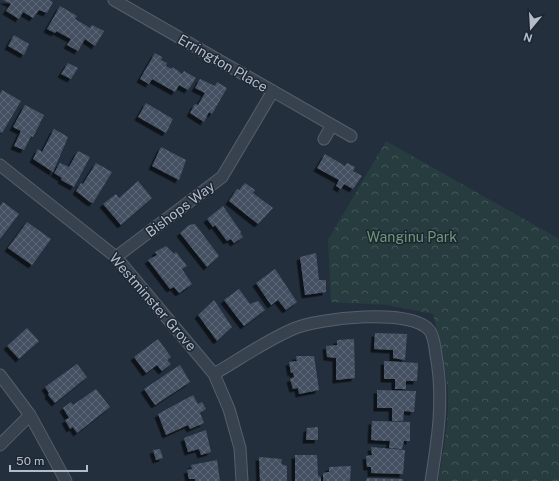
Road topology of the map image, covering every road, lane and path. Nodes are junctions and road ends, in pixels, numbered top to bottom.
1 (114, 0) edge
2 (273, 91) junction
3 (332, 125) junction
4 (352, 136) dead end
5 (324, 138) dead end
6 (0, 165) edge
7 (116, 257) junction
8 (214, 374) junction
9 (0, 375) edge
10 (30, 415) junction
11 (0, 445) edge
12 (66, 481) edge
13 (242, 481) edge
14 (431, 481) edge

1 - 2 street, Errington Place
2 - 3 street, Errington Place
2 - 7 street, Bishops Way
3 - 4 street, Errington Place
3 - 5 street
6 - 7 street, Westminster Grove
7 - 8 street, Westminster Grove
8 - 13 street, Westminster Grove
8 - 14 street
9 - 10 street
10 - 11 street
10 - 12 street

